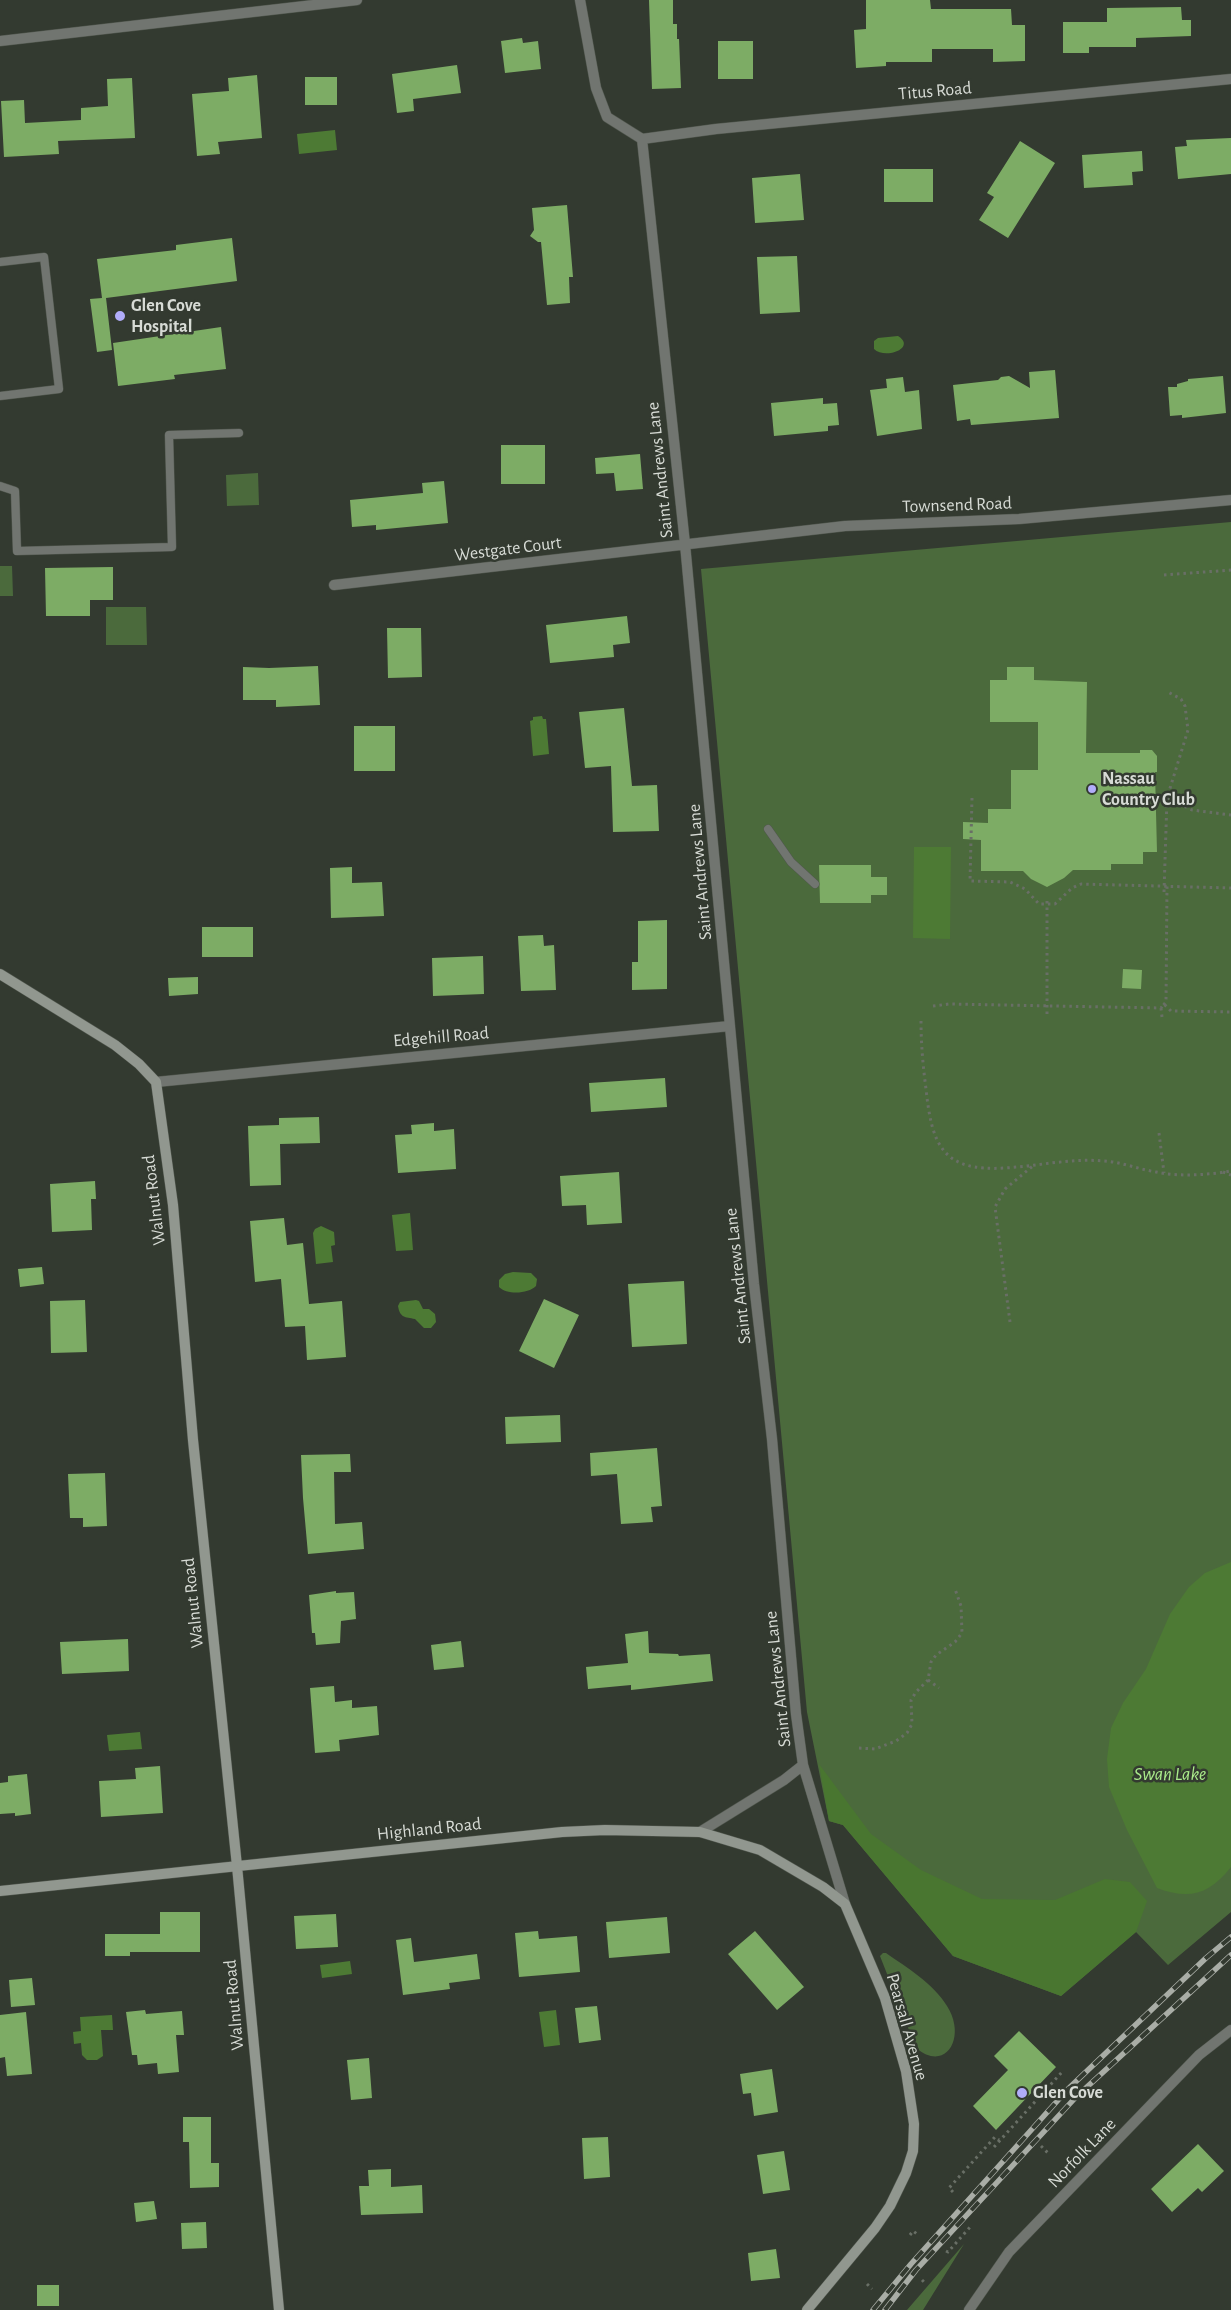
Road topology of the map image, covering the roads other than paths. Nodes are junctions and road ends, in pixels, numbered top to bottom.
1 (357, 0) edge
2 (580, 0) edge
3 (0, 41) edge
4 (1231, 79) edge
5 (642, 139) junction
6 (0, 262) edge
7 (0, 396) edge
8 (239, 433) dead end
9 (0, 486) edge
10 (1231, 500) edge
11 (684, 544) junction
12 (334, 585) dead end
13 (768, 829) dead end
14 (815, 884) dead end
15 (0, 974) edge
16 (730, 1026) junction
17 (156, 1082) junction
18 (803, 1765) junction
19 (700, 1832) junction
20 (237, 1866) junction
21 (0, 1891) edge
22 (845, 1904) junction
23 (1231, 2030) edge
24 (279, 2310) edge
25 (807, 2310) edge
26 (969, 2310) edge

1 - 3 street
2 - 5 street
4 - 5 street, Titus Road
5 - 11 street, Saint Andrews Lane
6 - 7 lane
8 - 9 lane
10 - 11 street, Townsend Road
11 - 12 street, Westgate Court
11 - 16 street, Saint Andrews Lane
13 - 14 lane
15 - 17 street
16 - 17 street, Edgehill Road
16 - 18 street, Saint Andrews Lane
17 - 20 street, Walnut Road
18 - 19 street, Saint Andrews Lane
18 - 22 street, Saint Andrews Lane
19 - 20 street, Highland Road
19 - 22 street, Highland Road
20 - 21 street, Highland Road
20 - 24 street, Walnut Road
22 - 25 street, Pearsall Avenue
23 - 26 street, Norfolk Lane

